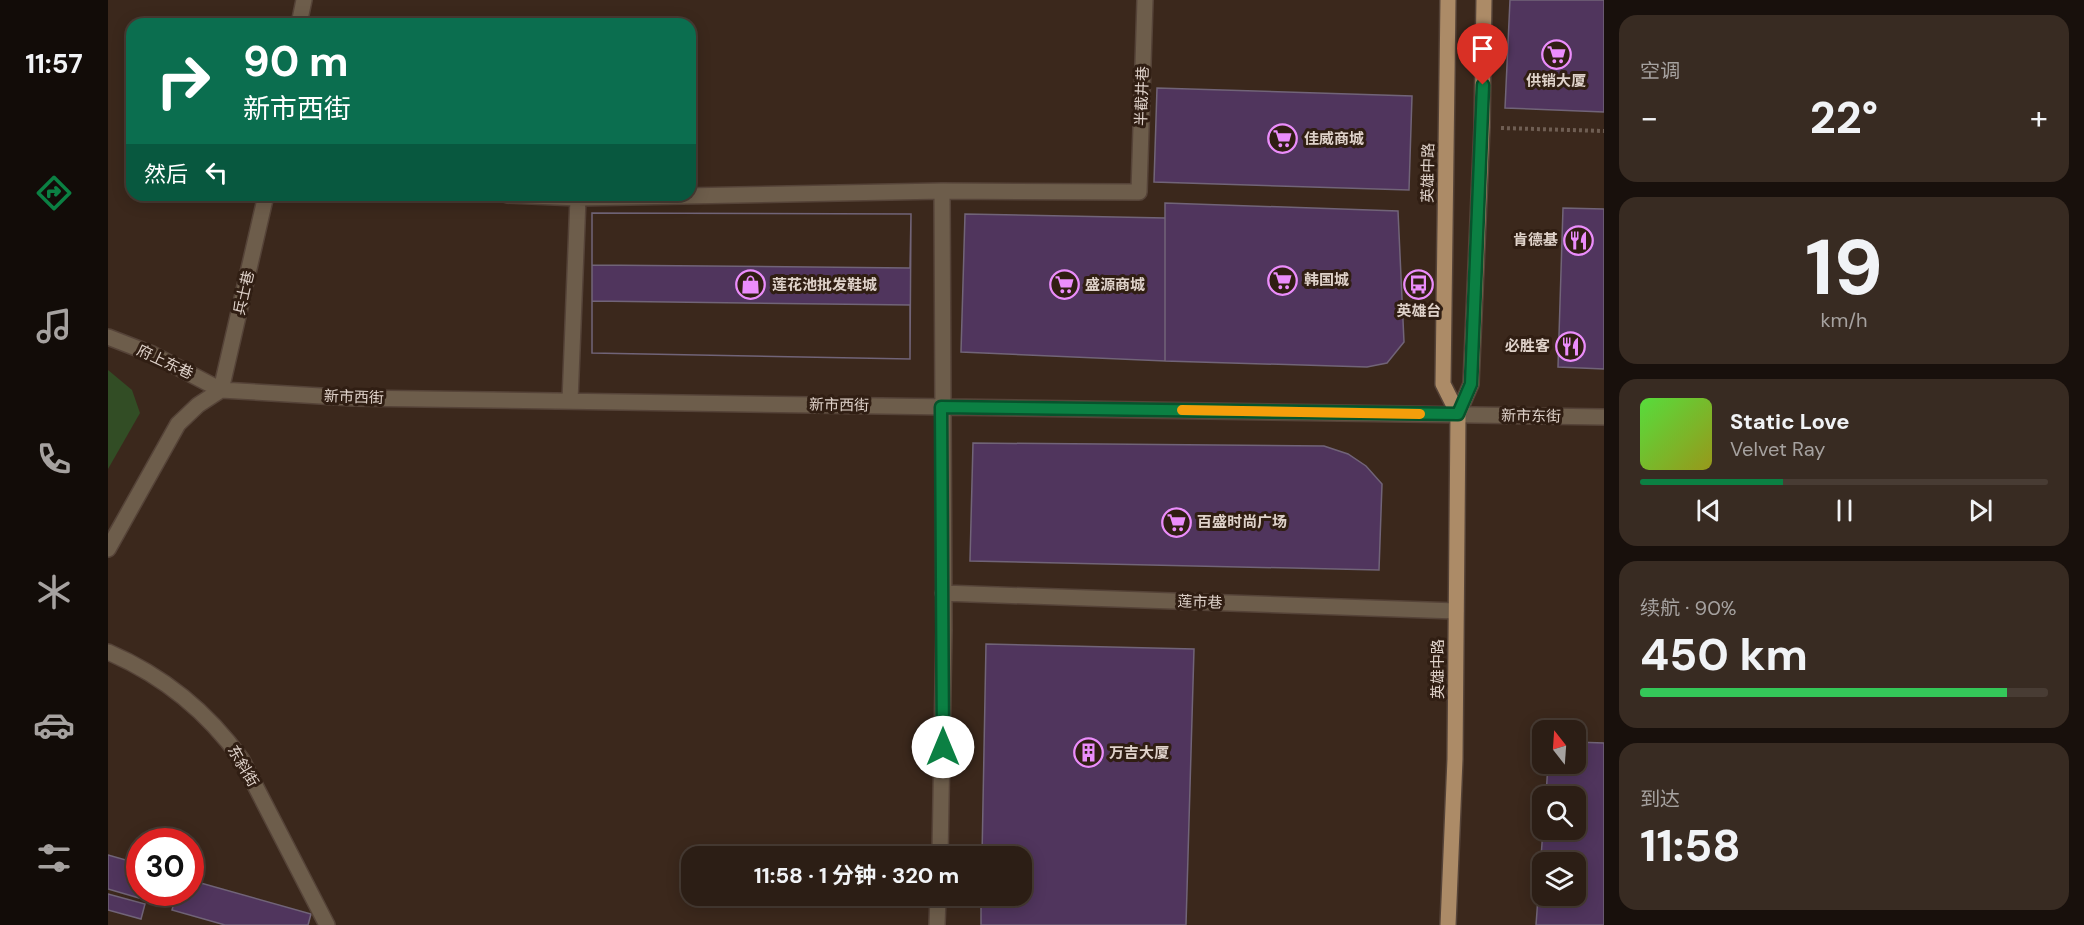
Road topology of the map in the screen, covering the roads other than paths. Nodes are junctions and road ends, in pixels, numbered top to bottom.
1 (304, 0) edge
2 (1145, 0) edge
3 (1448, 0) edge
4 (1484, 0) edge
5 (300, 18) edge
6 (942, 190) junction
7 (696, 195) edge
8 (265, 201) edge
9 (578, 201) edge
10 (108, 337) edge
11 (221, 390) junction
12 (570, 401) junction
13 (941, 407) junction
14 (1458, 414) junction
15 (1604, 417) edge
16 (108, 549) edge
17 (944, 593) junction
18 (1456, 611) junction
19 (108, 652) edge
20 (940, 846) edge
21 (938, 906) edge
22 (327, 925) edge
23 (937, 925) edge
24 (1448, 925) edge

1 - 5 street
2 - 6 street, 半截井巷
3 - 14 main road, 英雄中路
4 - 14 main road, 英雄中路
6 - 7 street
6 - 13 street
8 - 11 street, 兵士巷
9 - 12 street
10 - 11 street, 府上东巷
11 - 12 street, 新市西街
11 - 16 street
12 - 13 street, 新市西街
13 - 14 street, 新市西街
13 - 17 street
14 - 15 street, 新市东街
14 - 18 main road, 英雄中路
17 - 18 street, 莲市巷
17 - 20 street
18 - 24 main road, 英雄中路
19 - 22 street, 东斜街
21 - 23 street

